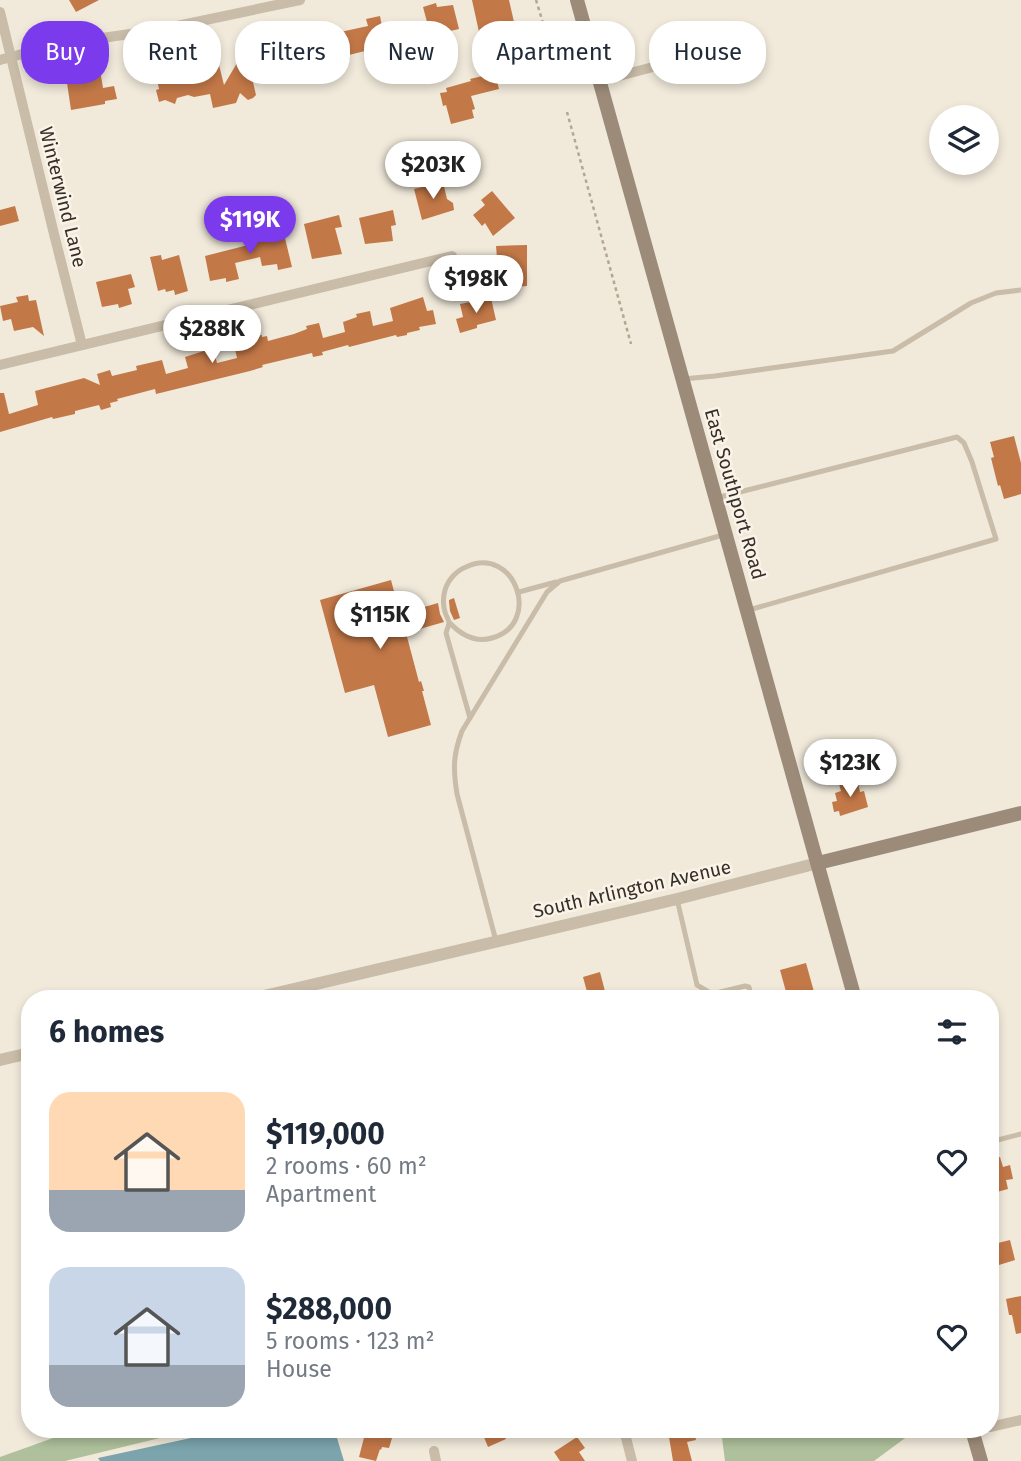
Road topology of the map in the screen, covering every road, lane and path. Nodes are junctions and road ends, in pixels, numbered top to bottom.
1 (300, 0) edge
2 (536, 0) edge
3 (578, 0) edge
4 (0, 12) edge
5 (542, 21) edge
6 (584, 21) edge
7 (6, 58) edge
8 (601, 84) edge
9 (567, 112) dead end
10 (452, 256) dead end
11 (1021, 290) edge
12 (631, 344) dead end
13 (82, 345) junction
14 (0, 365) edge
15 (683, 379) junction
16 (716, 498) junction
17 (726, 534) junction
18 (559, 581) junction
19 (519, 592) junction
20 (747, 611) junction
21 (449, 622) junction
22 (470, 718) junction
23 (1021, 813) edge
24 (818, 863) junction
25 (677, 899) junction
26 (496, 941) junction
27 (290, 990) edge
28 (704, 990) edge
29 (732, 990) edge
30 (750, 990) edge
31 (853, 990) edge
32 (21, 1055) edge
33 (0, 1060) edge
34 (1021, 1134) edge
35 (999, 1140) edge
36 (1021, 1420) edge
37 (999, 1425) edge
38 (626, 1438) edge
39 (977, 1438) edge
40 (632, 1461) edge
41 (981, 1461) edge

1 - 7 street
2 - 5 path
3 - 6 main road, East Southport Road
4 - 7 street, Winterwind Lane
7 - 13 street, Winterwind Lane
8 - 15 main road, East Southport Road
9 - 12 path
10 - 13 street
11 - 15 lane
13 - 14 street
15 - 16 main road, East Southport Road
16 - 17 main road, East Southport Road
16 - 20 lane
17 - 18 lane
17 - 20 main road, East Southport Road
18 - 19 lane
18 - 22 lane
19 - 21 lane
19 - 21 lane
20 - 24 main road, East Southport Road
21 - 22 lane
22 - 26 lane
23 - 24 main road, South Arlington Avenue
24 - 25 street, South Arlington Avenue
24 - 31 main road, East Southport Road
25 - 26 street, South Arlington Avenue
25 - 28 lane
26 - 27 street, South Arlington Avenue
29 - 30 lane
32 - 33 street
34 - 35 lane
36 - 37 street
38 - 40 street
39 - 41 main road

